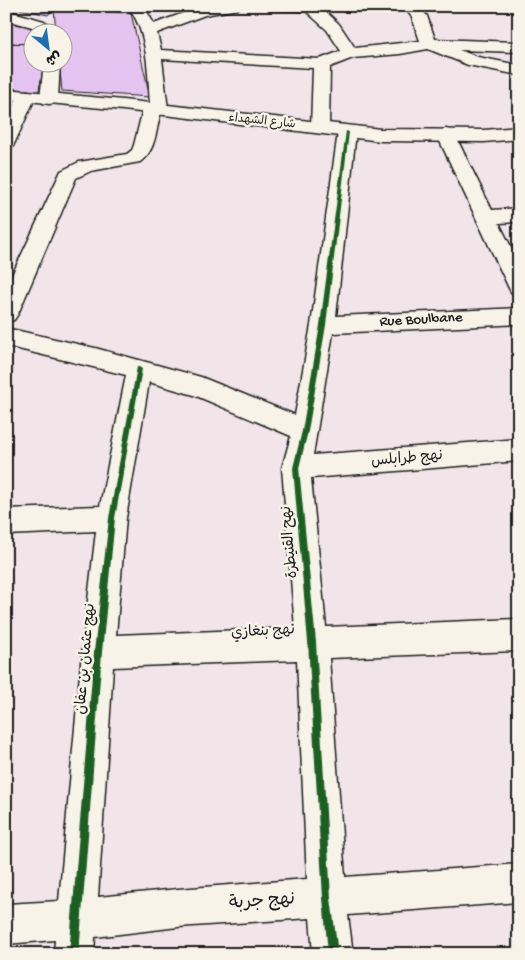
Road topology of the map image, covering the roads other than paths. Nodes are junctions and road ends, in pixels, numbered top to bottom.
1 (233, 6) edge
2 (273, 6) edge
3 (312, 6) edge
4 (410, 6) edge
5 (200, 8) edge
6 (138, 9) dead end
7 (6, 15) edge
8 (31, 22) edge
9 (149, 31) junction
10 (429, 44) junction
11 (519, 47) edge
12 (350, 53) junction
13 (153, 54) junction
14 (322, 64) junction
15 (519, 70) edge
16 (51, 72) edge
17 (6, 94) edge
18 (27, 96) junction
19 (49, 99) junction
20 (156, 109) junction
21 (334, 130) junction
22 (519, 133) edge
23 (446, 135) junction
24 (6, 142) edge
25 (519, 215) edge
26 (487, 217) junction
27 (519, 286) edge
28 (6, 314) edge
29 (519, 316) edge
30 (323, 325) junction
31 (6, 337) edge
32 (139, 369) junction
33 (305, 431) junction
34 (519, 450) edge
35 (296, 468) junction
36 (112, 518) junction
37 (6, 522) edge
38 (519, 635) edge
39 (312, 642) junction
40 (98, 652) junction
41 (519, 884) edge
42 (327, 898) junction
43 (6, 924) edge
44 (76, 937) edge
45 (333, 954) edge

1 - 5 street
2 - 3 street
3 - 12 street
4 - 10 street
5 - 9 street
6 - 9 street
7 - 8 street
9 - 13 street
10 - 11 street
10 - 12 street
10 - 15 street
12 - 14 street
13 - 14 street
13 - 20 street
14 - 21 street, نهح القنيطرة
16 - 19 street
17 - 18 street, شارع الشهداء
18 - 19 street, شارع الشهداء
18 - 24 street
19 - 20 street, شارع الشهداء
20 - 21 street, شارع الشهداء
20 - 28 street
21 - 23 street, شارع الشهداء
21 - 30 street, نهح القنيطرة
22 - 23 street, شارع الشهداء
23 - 26 street
25 - 26 street
26 - 27 street
29 - 30 street, Rue Boulbane
30 - 33 street, نهح القنيطرة
31 - 32 street
32 - 33 street
32 - 36 street, نهج عثمان بن عفان
33 - 35 street, نهح القنيطرة
34 - 35 street, نهج طرابلس
35 - 39 street, نهح القنيطرة
36 - 37 street
36 - 40 street, نهج عثمان بن عفان
38 - 39 street, نهج بنغازي
39 - 40 street, نهج بنغازي
39 - 42 street, نهح القنيطرة
40 - 44 street, نهج عثمان بن عفان
41 - 42 street, نهج جربة
42 - 44 street, نهج جربة
42 - 45 street, نهح القنيطرة
43 - 44 street, نهج جربة

